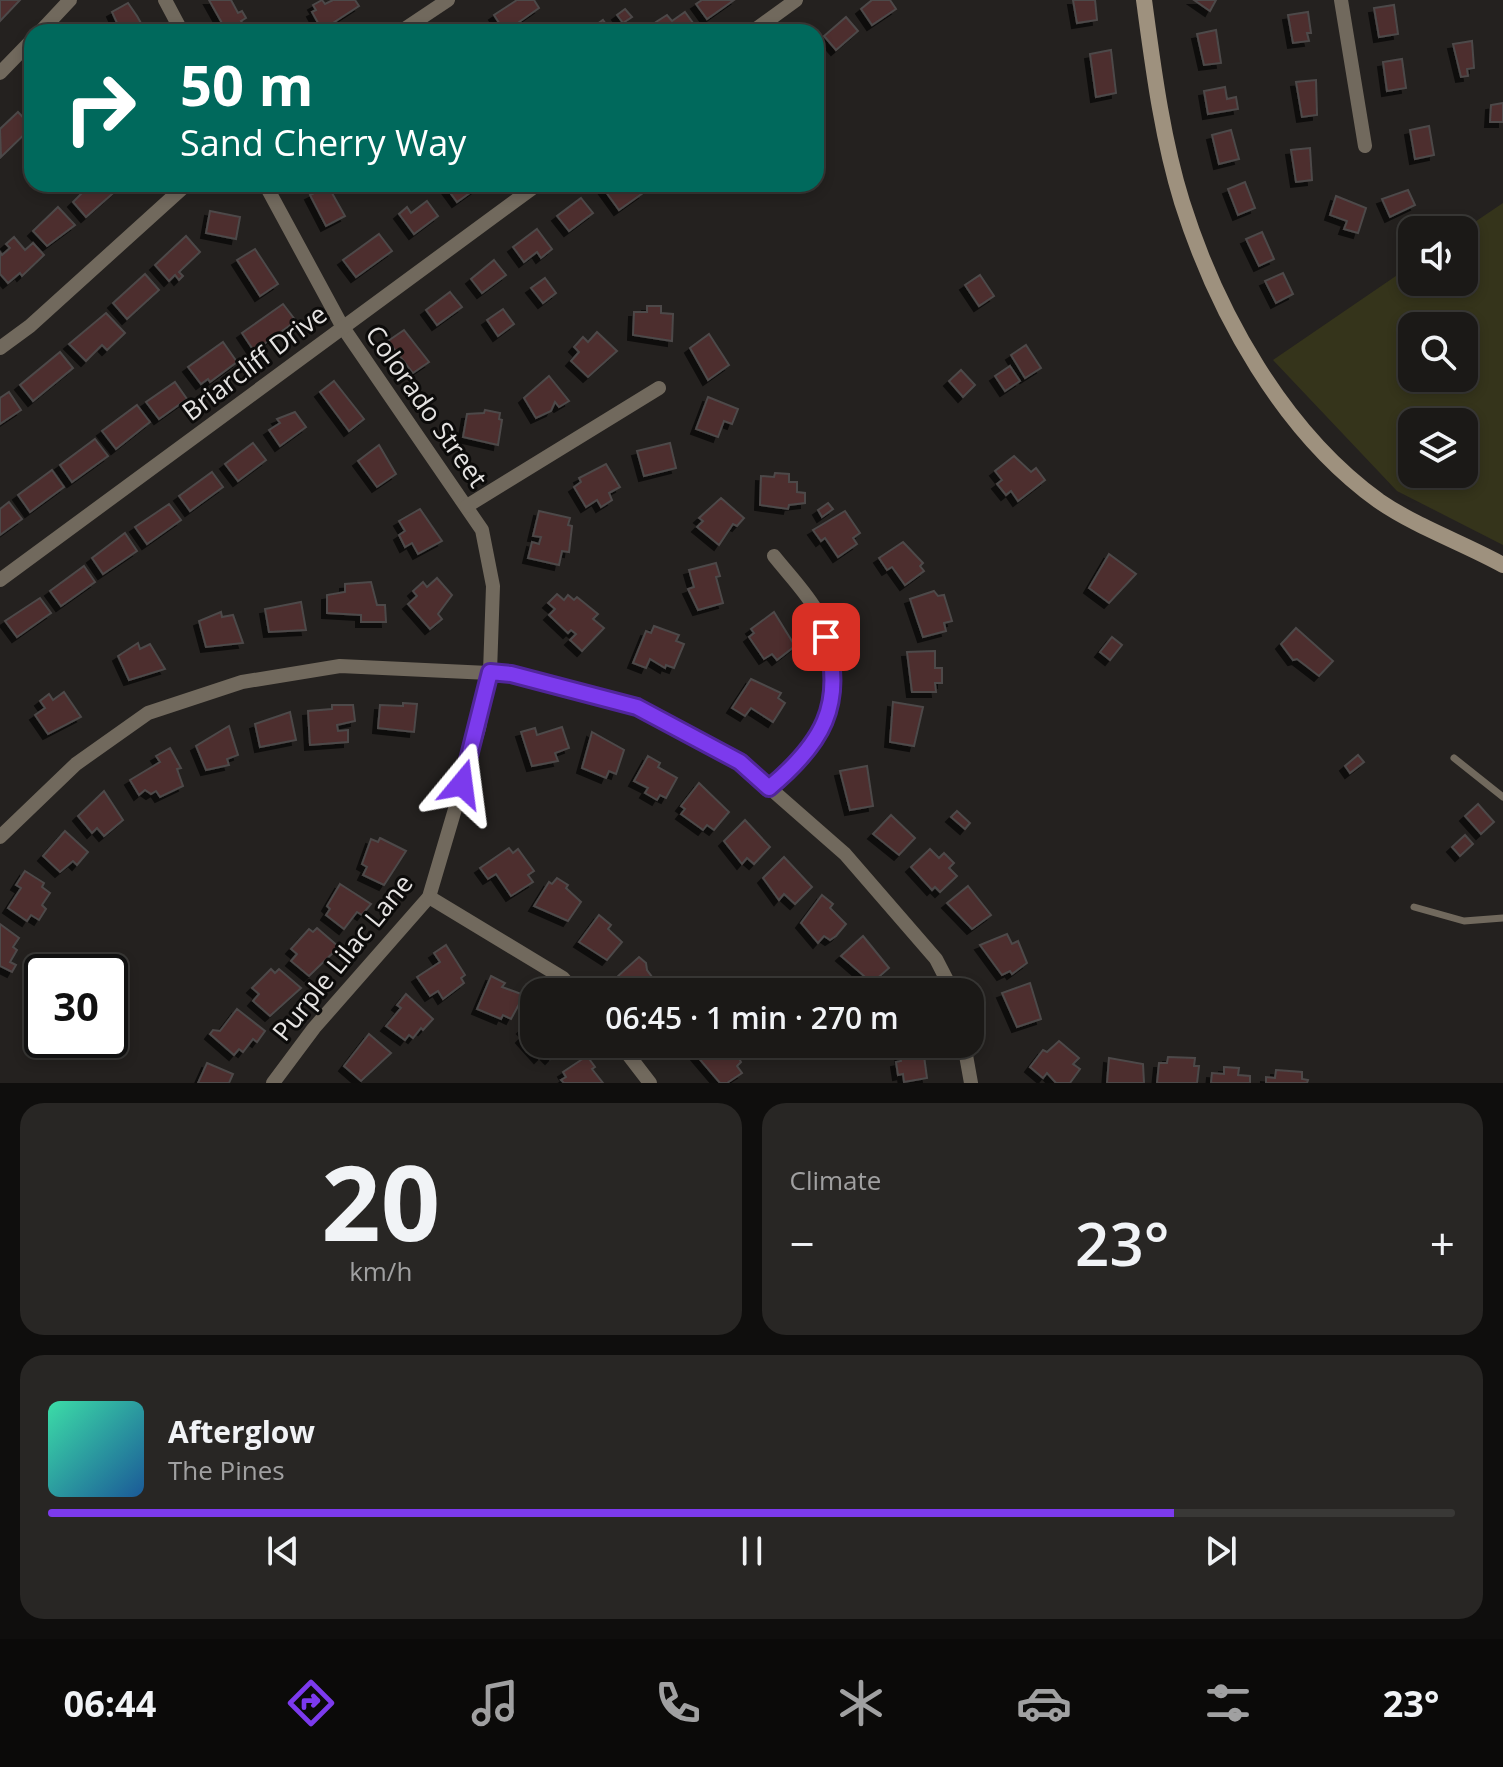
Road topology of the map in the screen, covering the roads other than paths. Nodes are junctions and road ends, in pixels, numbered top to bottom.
1 (70, 0) edge
2 (165, 0) edge
3 (448, 0) edge
4 (796, 0) edge
5 (1144, 0) edge
6 (1341, 0) edge
7 (48, 24) edge
8 (178, 24) edge
9 (412, 24) edge
10 (763, 24) edge
11 (24, 48) edge
12 (0, 73) edge
13 (1365, 146) dead end
14 (178, 192) edge
15 (269, 192) edge
16 (527, 192) edge
17 (342, 326) junction
18 (0, 348) edge
19 (659, 388) dead end
20 (467, 506) junction
21 (774, 556) dead end
22 (1503, 565) edge
23 (0, 580) edge
24 (490, 672) junction
25 (1454, 758) dead end
26 (769, 788) junction
27 (1503, 797) edge
28 (0, 837) edge
29 (429, 897) junction
30 (1414, 907) dead end
31 (1503, 918) edge
32 (563, 978) edge
33 (946, 978) edge
34 (631, 1058) edge
35 (967, 1058) edge
36 (273, 1083) edge
37 (650, 1083) edge
38 (971, 1083) edge

1 - 7 street
2 - 8 street
3 - 9 street
4 - 10 street
5 - 22 main road
6 - 13 street
11 - 12 street
14 - 18 street
15 - 17 street, Colorado Street
16 - 17 street, Briarcliff Drive
17 - 20 street, Colorado Street
17 - 23 street, Briarcliff Drive
19 - 20 street
20 - 24 street, Colorado Street
21 - 26 street
24 - 26 street
24 - 28 street
24 - 29 street, Purple Lilac Lane
25 - 27 lane
26 - 33 street
29 - 32 street
29 - 36 street, Purple Lilac Lane
30 - 31 lane
34 - 37 street
35 - 38 street

